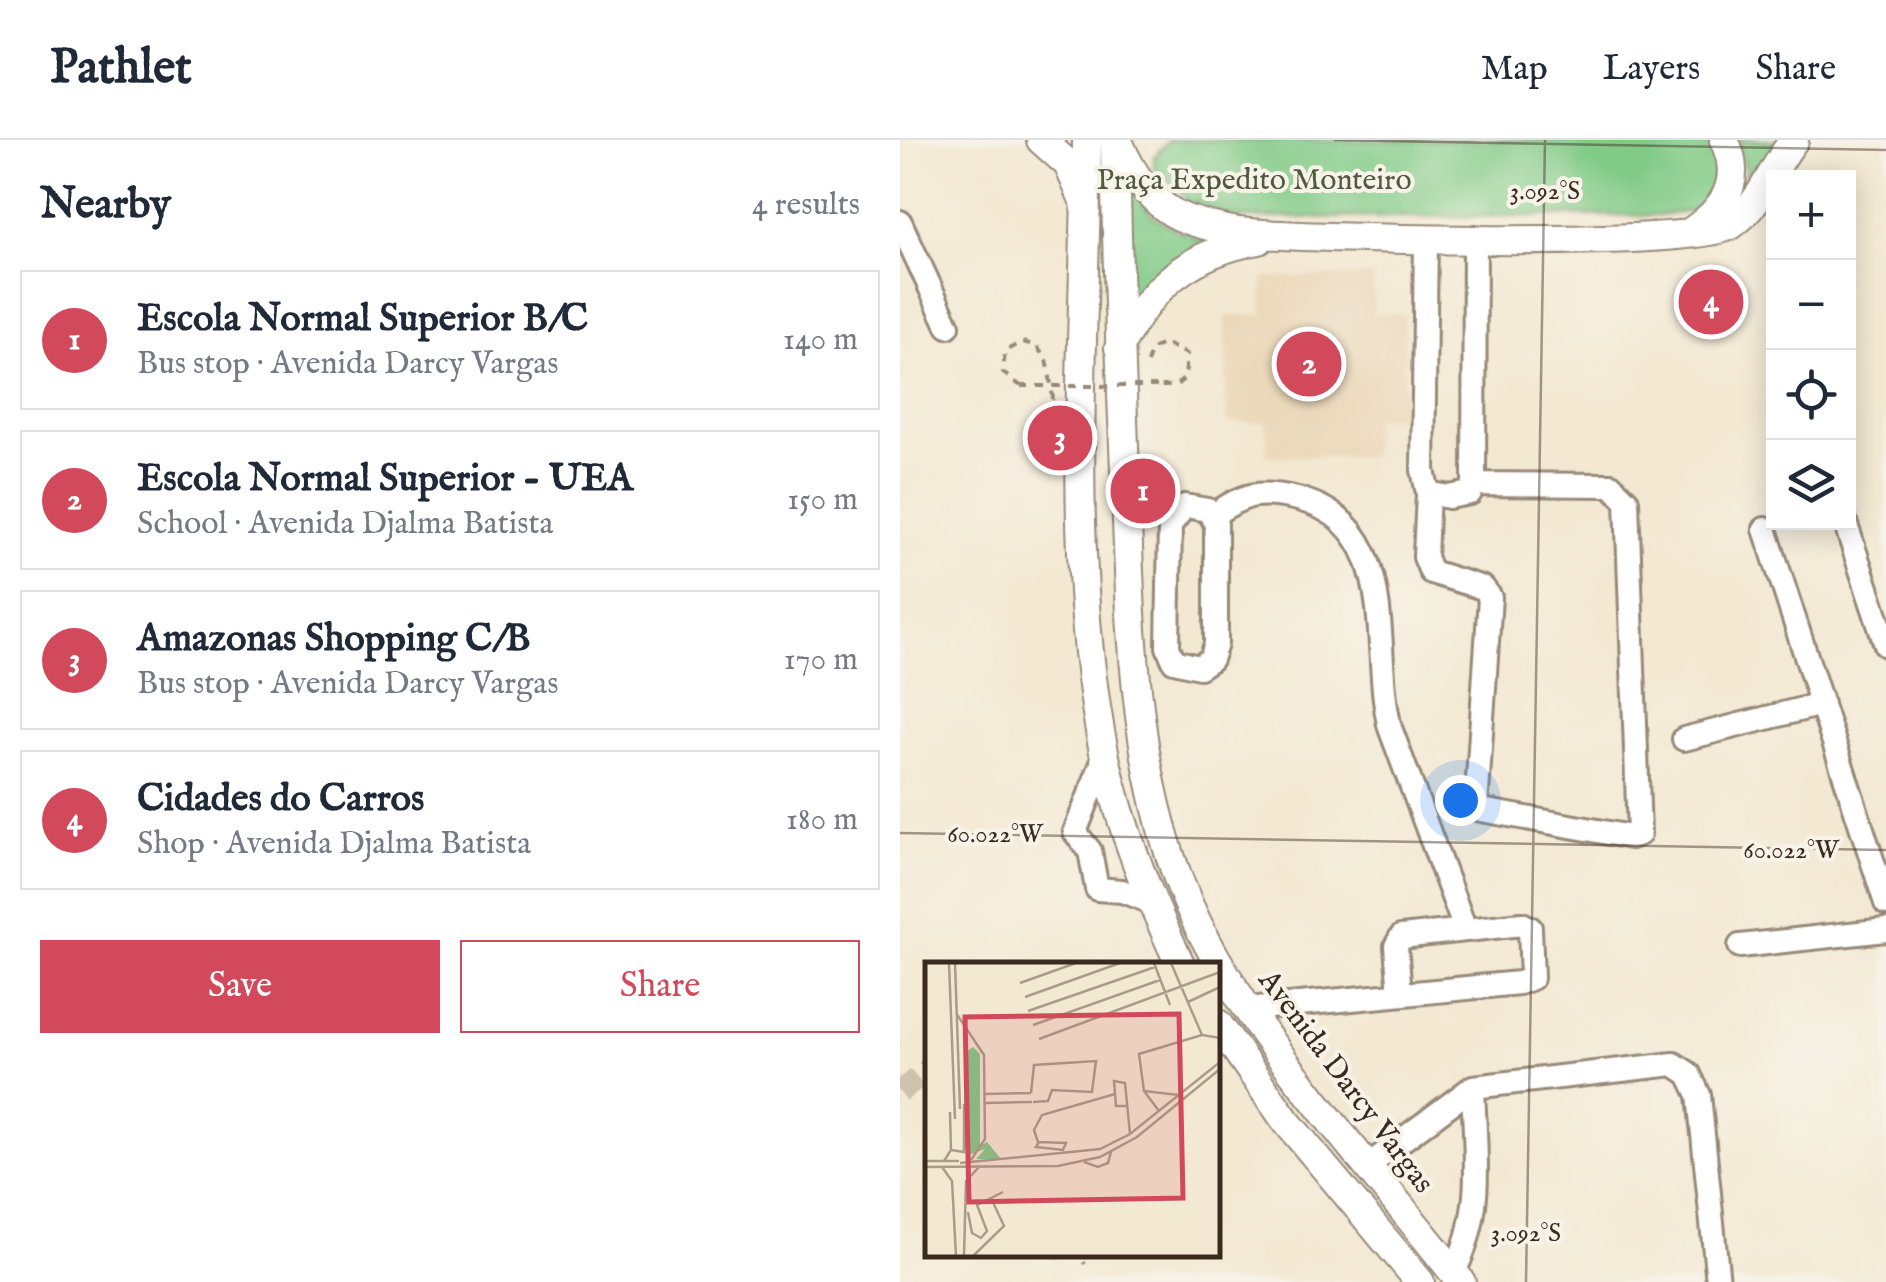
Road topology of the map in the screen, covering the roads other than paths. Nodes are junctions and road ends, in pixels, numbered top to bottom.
1 (1042, 140) edge
2 (1087, 140) edge
3 (1116, 140) edge
4 (1724, 140) edge
5 (1794, 140) edge
6 (1086, 207) junction
7 (1285, 236) junction
8 (1684, 236) junction
9 (1475, 237) junction
10 (1426, 238) junction
11 (907, 247) edge
12 (948, 326) dead end
13 (1118, 350) junction
14 (1474, 484) junction
15 (1428, 493) junction
16 (1213, 516) junction
17 (1765, 530) dead end
18 (1848, 530) edge
19 (1130, 594) junction
20 (1168, 594) junction
21 (1886, 644) edge
22 (1822, 704) junction
23 (1684, 739) dead end
24 (1105, 756) junction
25 (1151, 902) junction
26 (1886, 903) edge
27 (1464, 929) junction
28 (1886, 930) edge
29 (1740, 946) dead end
30 (1179, 962) edge
31 (1218, 962) edge
32 (1220, 965) edge
33 (1400, 993) junction
34 (1246, 1009) junction
35 (1220, 1027) edge
36 (1473, 1087) junction
37 (1369, 1164) junction
38 (1458, 1277) edge
39 (1420, 1282) edge
40 (1718, 1282) edge

1 - 6 main road
2 - 6 main road
3 - 7 main road
3 - 13 main road, Avenida Darcy Vargas
4 - 8 main road
5 - 8 main road
6 - 24 main road
7 - 10 main road
7 - 13 main road
8 - 9 main road
9 - 10 main road
9 - 14 street
10 - 15 street
11 - 12 street
13 - 19 main road, Avenida Darcy Vargas
14 - 15 street
14 - 15 street
16 - 20 street
16 - 20 street
16 - 27 street
17 - 22 street
18 - 21 street
19 - 20 street
19 - 31 main road, Avenida Darcy Vargas
22 - 23 street
22 - 26 street
24 - 25 main road
24 - 25 street
25 - 30 main road
27 - 33 street
27 - 33 street
28 - 29 street
32 - 34 main road, Avenida Darcy Vargas
33 - 34 street
34 - 37 main road, Avenida Darcy Vargas
35 - 39 main road
36 - 37 street
36 - 38 street
36 - 40 street
37 - 38 main road, Avenida Darcy Vargas

